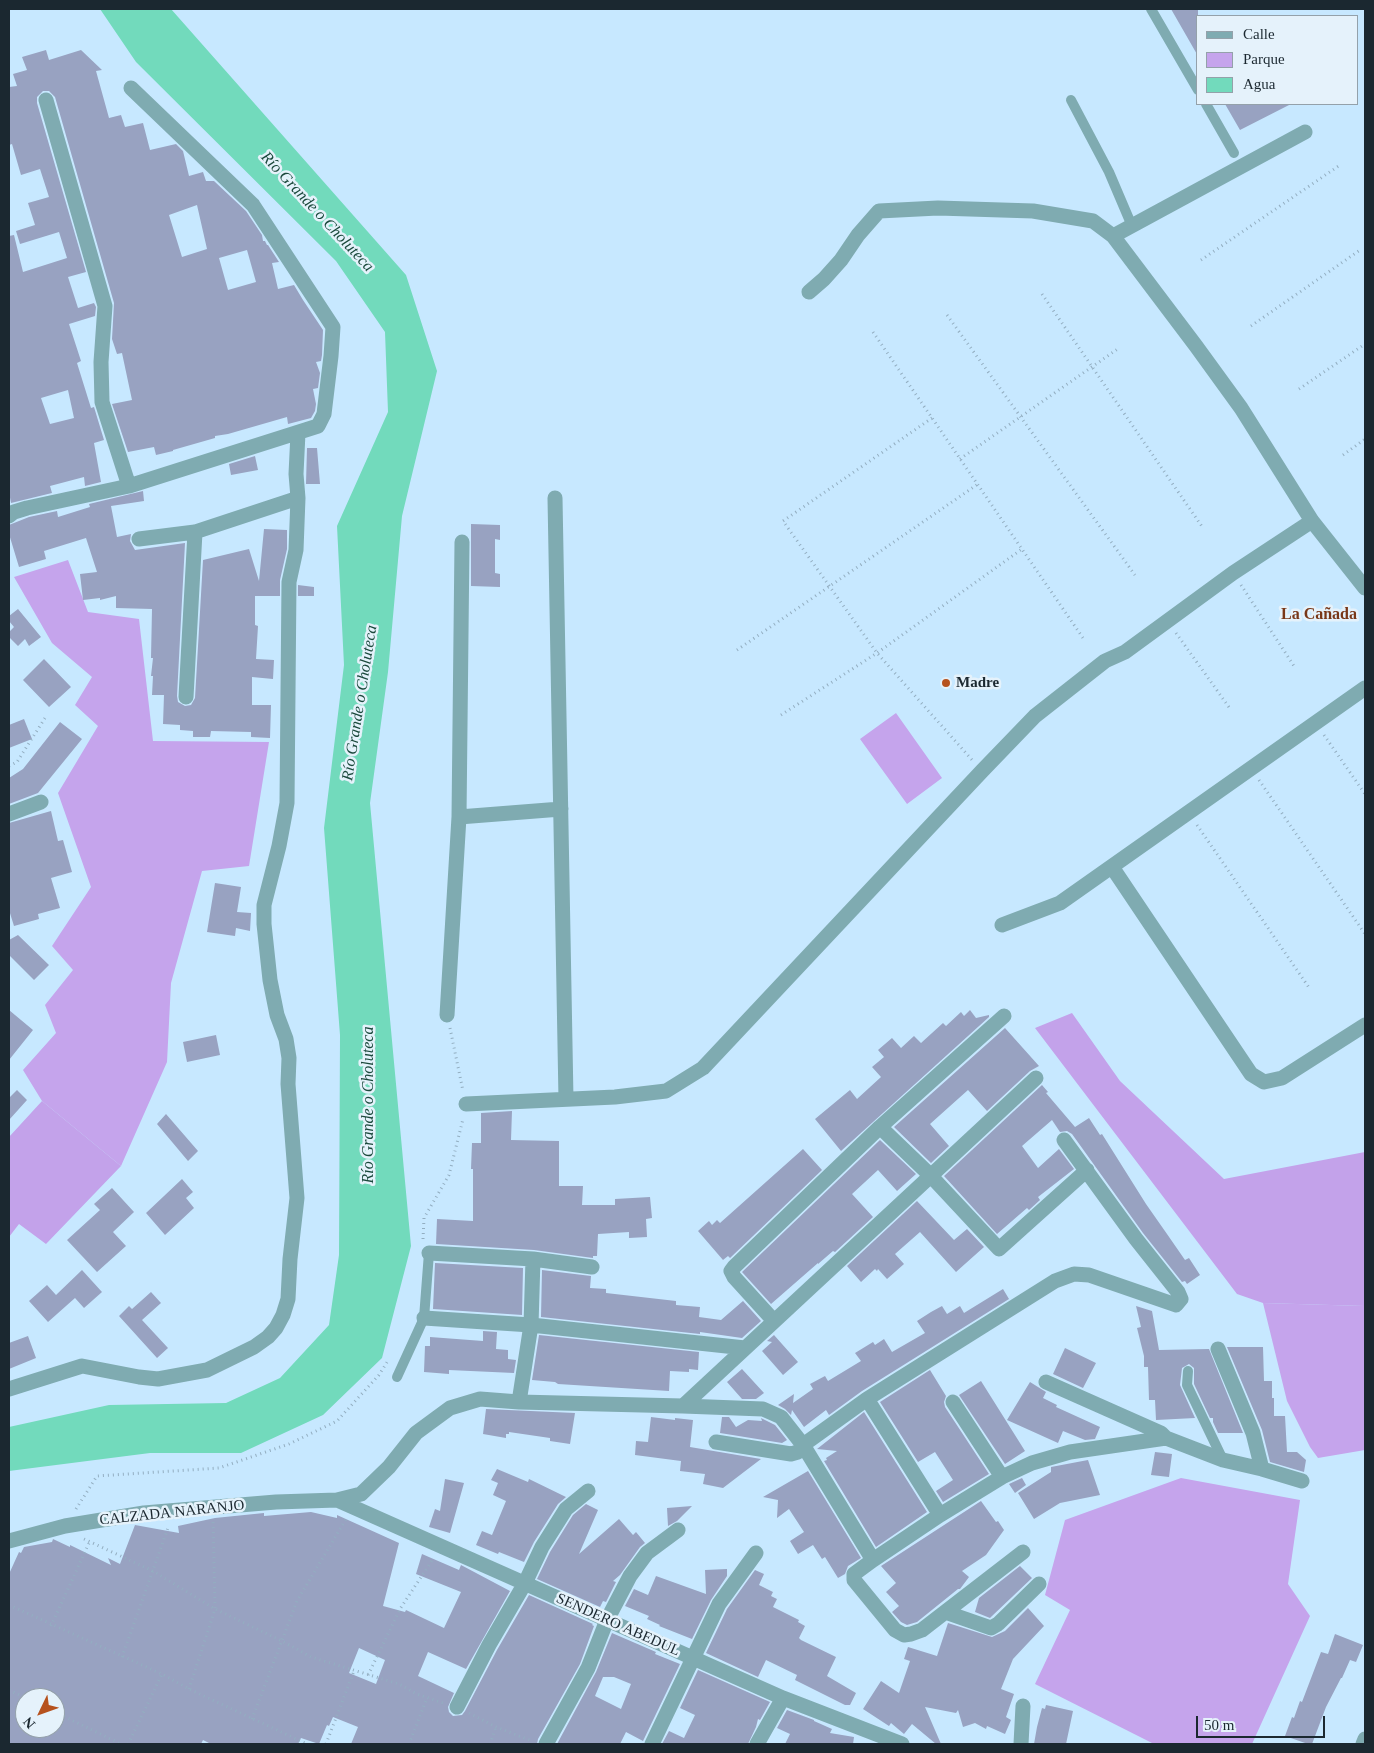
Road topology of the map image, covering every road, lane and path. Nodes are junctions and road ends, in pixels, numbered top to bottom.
1 (1151, 9) edge
2 (1196, 87) edge
3 (131, 88) dead end
4 (46, 100) dead end
5 (1071, 100) dead end
6 (1207, 105) edge
7 (1305, 132) dead end
8 (1234, 152) dead end
9 (1340, 165) dead end
10 (1132, 226) junction
11 (1114, 236) junction
12 (1360, 250) dead end
13 (1201, 260) dead end
14 (809, 292) dead end
15 (1042, 294) dead end
16 (947, 315) dead end
17 (1251, 326) dead end
18 (873, 332) dead end
19 (1365, 344) edge
20 (1118, 348) dead end
21 (1091, 366) junction
22 (1299, 389) dead end
23 (1020, 416) junction
24 (932, 418) junction
25 (298, 432) junction
26 (1365, 439) edge
27 (1342, 455) dead end
28 (960, 459) junction
29 (978, 484) junction
30 (130, 486) junction
31 (298, 498) junction
32 (555, 498) dead end
33 (9, 516) edge
34 (1312, 521) junction
35 (1203, 528) dead end
36 (195, 532) junction
37 (139, 539) dead end
38 (462, 542) dead end
39 (1022, 549) junction
40 (1234, 573) junction
41 (1135, 575) dead end
42 (830, 588) junction
43 (1365, 588) edge
44 (1168, 621) junction
45 (1083, 638) dead end
46 (737, 650) dead end
47 (876, 653) junction
48 (1294, 666) dead end
49 (1365, 688) edge
50 (186, 697) dead end
51 (1231, 710) dead end
52 (781, 715) dead end
53 (45, 718) dead end
54 (1315, 724) junction
55 (9, 766) edge
56 (1251, 768) junction
57 (982, 770) junction
58 (1365, 794) edge
59 (42, 802) dead end
60 (561, 809) junction
61 (1188, 813) junction
62 (9, 814) edge
63 (459, 817) junction
64 (1112, 867) junction
65 (1002, 925) dead end
66 (1365, 934) edge
67 (1310, 989) dead end
68 (447, 1015) joint
69 (1004, 1016) dead end
70 (1365, 1026) edge
71 (1036, 1078) dead end
72 (566, 1099) junction
73 (466, 1104) junction
74 (880, 1127) junction
75 (1064, 1140) dead end
76 (1087, 1170) junction
77 (930, 1175) junction
78 (426, 1250) junction
79 (533, 1259) junction
80 (592, 1267) dead end
81 (424, 1318) junction
82 (774, 1321) junction
83 (531, 1325) junction
84 (745, 1348) junction
85 (1218, 1349) dead end
86 (394, 1351) dead end
87 (1188, 1370) dead end
88 (396, 1377) dead end
89 (1046, 1382) dead end
90 (9, 1389) edge
91 (867, 1399) junction
92 (519, 1402) junction
93 (952, 1402) dead end
94 (683, 1406) junction
95 (1166, 1438) junction
96 (716, 1442) dead end
97 (803, 1445) junction
98 (1223, 1460) junction
99 (1262, 1469) junction
100 (1002, 1478) junction
101 (1302, 1481) dead end
102 (588, 1490) dead end
103 (337, 1500) junction
104 (213, 1507) junction
105 (353, 1507) junction
106 (174, 1510) junction
107 (940, 1515) junction
108 (65, 1526) junction
109 (678, 1530) dead end
110 (9, 1541) edge
111 (89, 1543) junction
112 (441, 1546) junction
113 (756, 1552) dead end
114 (1023, 1552) dead end
115 (873, 1560) junction
116 (153, 1571) junction
117 (525, 1583) junction
118 (1039, 1584) dead end
119 (9, 1605) edge
120 (215, 1608) junction
121 (945, 1612) junction
122 (607, 1620) junction
123 (51, 1626) junction
124 (282, 1641) junction
125 (122, 1657) junction
126 (694, 1658) junction
127 (354, 1671) junction
128 (162, 1674) junction
129 (368, 1675) junction
130 (189, 1689) junction
131 (427, 1698) junction
132 (783, 1698) junction
133 (1023, 1706) dead end
134 (457, 1708) junction
135 (65, 1717) edge
136 (252, 1719) junction
137 (496, 1727) junction
138 (869, 1738) edge
139 (1365, 1738) edge
140 (121, 1744) edge
141 (128, 1744) edge
142 (307, 1744) edge
143 (326, 1744) edge
144 (409, 1744) edge
145 (490, 1744) edge
146 (540, 1744) edge
147 (546, 1744) edge
148 (652, 1744) edge
149 (757, 1744) edge
150 (902, 1744) edge
151 (1021, 1744) edge
152 (1363, 1744) edge

1 - 2 lane
3 - 25 street
4 - 30 street
5 - 10 lane
6 - 8 lane
7 - 10 street
9 - 13 path
10 - 11 street
11 - 14 street
11 - 34 street
12 - 17 path
15 - 21 path
16 - 23 path
18 - 24 path
19 - 22 path
20 - 21 path
21 - 23 path
21 - 35 path
23 - 28 path
23 - 41 path
24 - 28 path
24 - 42 path
25 - 30 street
25 - 31 street
26 - 27 path
28 - 29 path
29 - 39 path
29 - 42 path
30 - 33 street
31 - 36 street
31 - 90 street
32 - 60 street
34 - 40 street
34 - 43 street
36 - 37 street
36 - 50 street
38 - 63 street
39 - 45 path
39 - 47 path
40 - 44 street
40 - 48 path
42 - 46 path
42 - 47 path
44 - 51 path
44 - 57 street
47 - 52 path
47 - 57 path
49 - 54 street
53 - 55 path
54 - 56 street
54 - 58 path
56 - 61 street
56 - 66 path
57 - 72 street
59 - 62 street
60 - 63 street
60 - 72 street
61 - 64 street
61 - 67 path
63 - 68 street
64 - 65 street
64 - 70 street
68 - 73 path
69 - 74 street
71 - 77 street
72 - 73 street
73 - 78 path
74 - 77 street
74 - 82 street
75 - 76 street
76 - 77 street
76 - 91 street
77 - 82 street
78 - 79 street
78 - 81 lane
79 - 80 street
79 - 83 street
81 - 83 street
81 - 88 lane
82 - 84 street
83 - 84 street
83 - 92 street
84 - 94 street
85 - 99 street
86 - 108 path
87 - 98 lane
89 - 95 street
91 - 97 street
91 - 107 street
92 - 94 street, CALZADA NARANJO
92 - 103 street, CALZADA NARANJO
93 - 100 street
94 - 97 street, CALZADA NARANJO
95 - 98 street
95 - 100 street
96 - 97 street
97 - 115 street, CALZADA NARANJO
98 - 99 street
99 - 101 street
100 - 107 street
102 - 117 street
103 - 104 street, CALZADA NARANJO
103 - 105 street, SENDERO ABEDUL
104 - 106 street, CALZADA NARANJO
104 - 120 path
105 - 112 street, SENDERO ABEDUL
105 - 124 path
106 - 108 street, CALZADA NARANJO
106 - 116 path
107 - 115 street
108 - 110 street, CALZADA NARANJO
108 - 111 path
109 - 122 street
111 - 116 path
111 - 123 path
112 - 117 street, SENDERO ABEDUL
112 - 129 path
113 - 126 street
114 - 121 street
115 - 121 street
116 - 120 path
116 - 125 path
117 - 122 street, SENDERO ABEDUL
117 - 134 street
118 - 121 street
119 - 123 path
120 - 124 path
120 - 130 path
122 - 126 street, SENDERO ABEDUL
122 - 147 street
123 - 125 path
124 - 127 path
124 - 136 path
125 - 128 path
126 - 132 street, SENDERO ABEDUL
126 - 148 street
127 - 129 path
127 - 143 path
128 - 130 path
128 - 141 path
129 - 131 path
130 - 136 path
131 - 134 path
131 - 144 path
132 - 138 street, SENDERO ABEDUL
132 - 149 street
133 - 151 street
134 - 137 path
135 - 140 path
136 - 142 path
137 - 145 path
137 - 146 path
138 - 150 street, SENDERO ABEDUL
139 - 152 street

